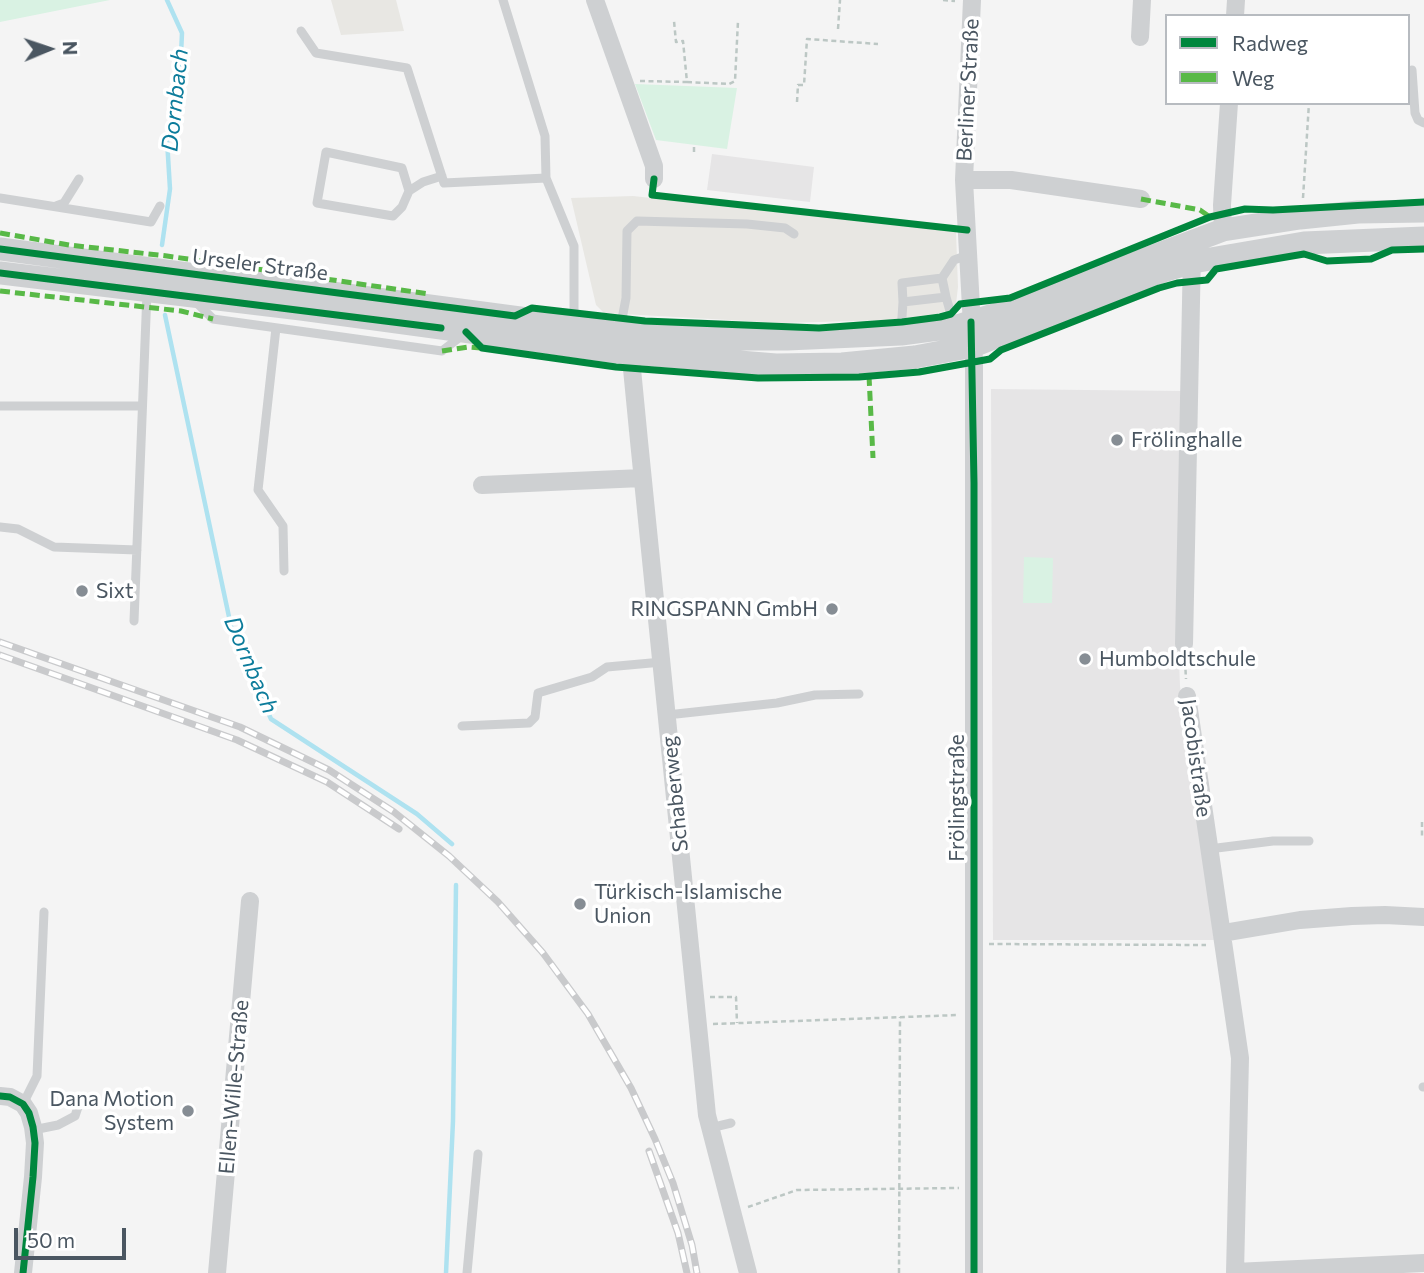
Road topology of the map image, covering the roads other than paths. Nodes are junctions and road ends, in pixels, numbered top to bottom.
1 (503, 0) edge
2 (596, 0) edge
3 (972, 0) edge
4 (1142, 0) edge
5 (300, 32) dead end
6 (1139, 37) dead end
7 (1412, 70) dead end
8 (1229, 105) edge
9 (1424, 123) edge
10 (442, 176) junction
11 (545, 178) junction
12 (79, 179) dead end
13 (654, 179) dead end
14 (964, 180) junction
15 (409, 191) junction
16 (0, 198) edge
17 (1141, 199) dead end
18 (55, 206) junction
19 (160, 206) dead end
20 (1424, 211) edge
21 (1223, 229) junction
22 (794, 234) dead end
23 (1424, 238) edge
24 (0, 249) edge
25 (1192, 251) junction
26 (968, 255) junction
27 (0, 273) edge
28 (942, 278) junction
29 (147, 290) junction
30 (190, 295) junction
31 (946, 297) junction
32 (903, 302) junction
33 (963, 324) junction
34 (574, 325) junction
35 (276, 328) junction
36 (467, 332) junction
37 (901, 334) junction
38 (627, 339) junction
39 (973, 346) junction
40 (0, 406) edge
41 (142, 406) junction
42 (642, 478) junction
43 (482, 485) dead end
44 (0, 527) edge
45 (136, 550) junction
46 (284, 571) dead end
47 (134, 621) dead end
48 (1184, 644) road end
49 (662, 662) junction
50 (859, 694) dead end
51 (1187, 696) road end
52 (667, 715) junction
53 (462, 726) dead end
54 (1309, 841) dead end
55 (1209, 849) junction
56 (250, 901) dead end
57 (44, 912) dead end
58 (1424, 918) edge
59 (1223, 939) junction
60 (0, 1096) edge
61 (23, 1104) junction
62 (78, 1107) dead end
63 (731, 1123) dead end
64 (708, 1128) junction
65 (33, 1130) junction
66 (478, 1154) dead end
67 (1424, 1263) edge
68 (23, 1273) edge
69 (217, 1273) edge
70 (467, 1273) edge
71 (748, 1273) edge
72 (974, 1273) edge
73 (1235, 1273) edge

1 - 11 lane
2 - 13 street
3 - 14 street, Berliner Straße
4 - 6 street
5 - 10 lane
7 - 9 lane
8 - 21 street
10 - 11 lane
10 - 15 lane
11 - 34 lane
12 - 18 lane
14 - 17 street, Berliner Straße
14 - 26 street, Berliner Straße
15 - 15 lane
16 - 18 lane
18 - 19 lane
20 - 21 street, Urseler Straße
21 - 25 street, Urseler Straße
22 - 38 lane
23 - 25 street, Urseler Straße
24 - 34 street, Urseler Straße
25 - 33 street, Urseler Straße
25 - 39 street, Urseler Straße
25 - 48 street
26 - 28 lane
26 - 33 street, Berliner Straße
27 - 29 street, Urseler Straße
28 - 31 lane
28 - 32 lane
29 - 30 street, Urseler Straße
29 - 41 lane
30 - 35 lane
30 - 36 street, Urseler Straße
31 - 32 lane
31 - 33 lane
32 - 37 lane
33 - 37 street, Urseler Straße
33 - 39 street, Frölingstraße
34 - 38 street, Urseler Straße
35 - 36 lane
35 - 46 lane
36 - 38 street, Urseler Straße
37 - 38 street, Urseler Straße
38 - 39 street, Urseler Straße
38 - 42 street, Schaberweg
39 - 72 street, Frölingstraße
40 - 41 lane
41 - 45 lane
42 - 43 street
42 - 49 street, Schaberweg
44 - 45 lane
45 - 47 lane
49 - 52 street, Schaberweg
49 - 53 lane
50 - 52 lane
51 - 55 street, Jacobistraße
52 - 64 street, Schaberweg
54 - 55 lane
55 - 59 street, Jacobistraße
56 - 69 street, Ellen-Wille-Straße
57 - 61 lane
58 - 59 street
59 - 73 street, Jacobistraße
60 - 61 street
61 - 65 street
62 - 65 lane
63 - 64 lane
64 - 71 street, Schaberweg
65 - 68 street
66 - 70 lane
67 - 73 street

